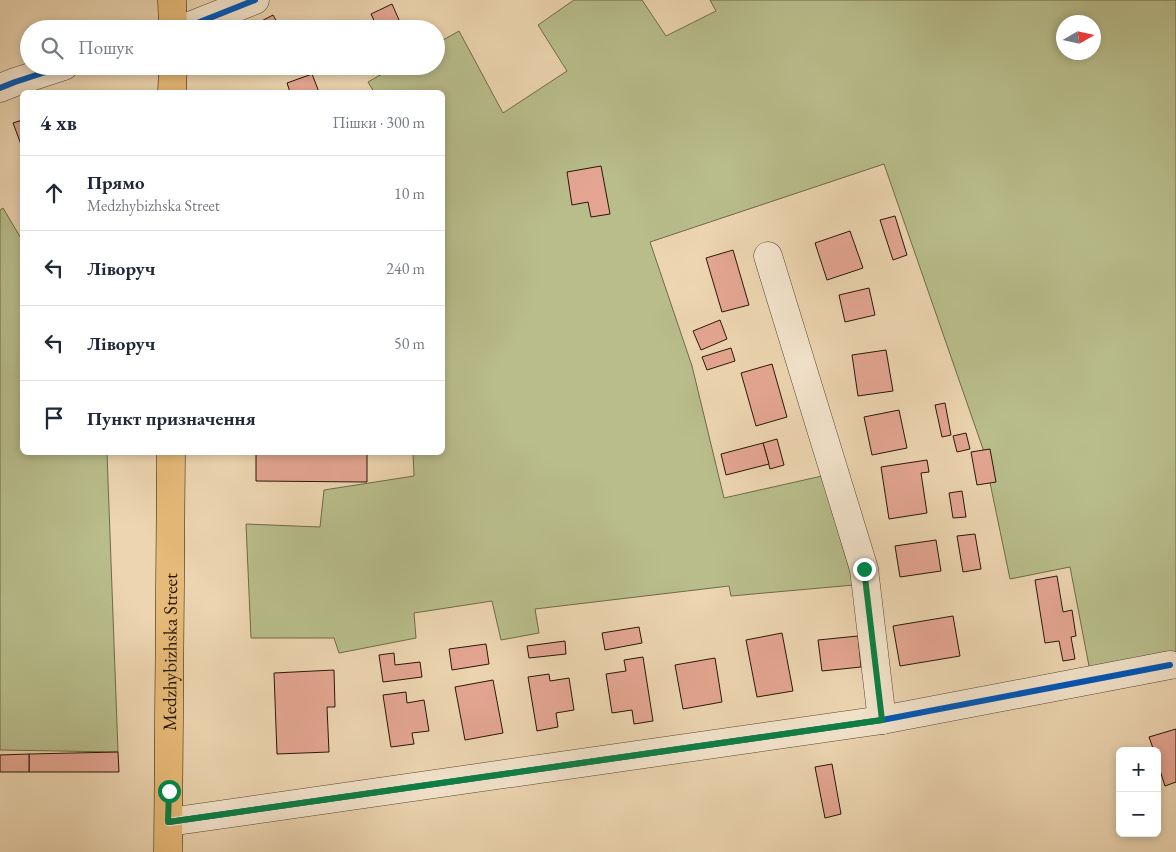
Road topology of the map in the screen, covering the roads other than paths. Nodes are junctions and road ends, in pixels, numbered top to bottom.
1 (172, 0) edge
2 (255, 0) edge
3 (173, 20) edge
4 (205, 20) edge
5 (38, 75) edge
6 (172, 75) edge
7 (0, 88) edge
8 (172, 90) edge
9 (768, 256) dead end
10 (170, 455) edge
11 (1170, 666) dead end
12 (882, 720) junction
13 (168, 822) junction
14 (168, 852) edge

1 - 3 main road
2 - 4 street
5 - 7 street
6 - 8 main road
9 - 12 street
10 - 13 main road, Medzhybizhska Street
11 - 12 street
12 - 13 street
13 - 14 main road, Medzhybizhska Street

